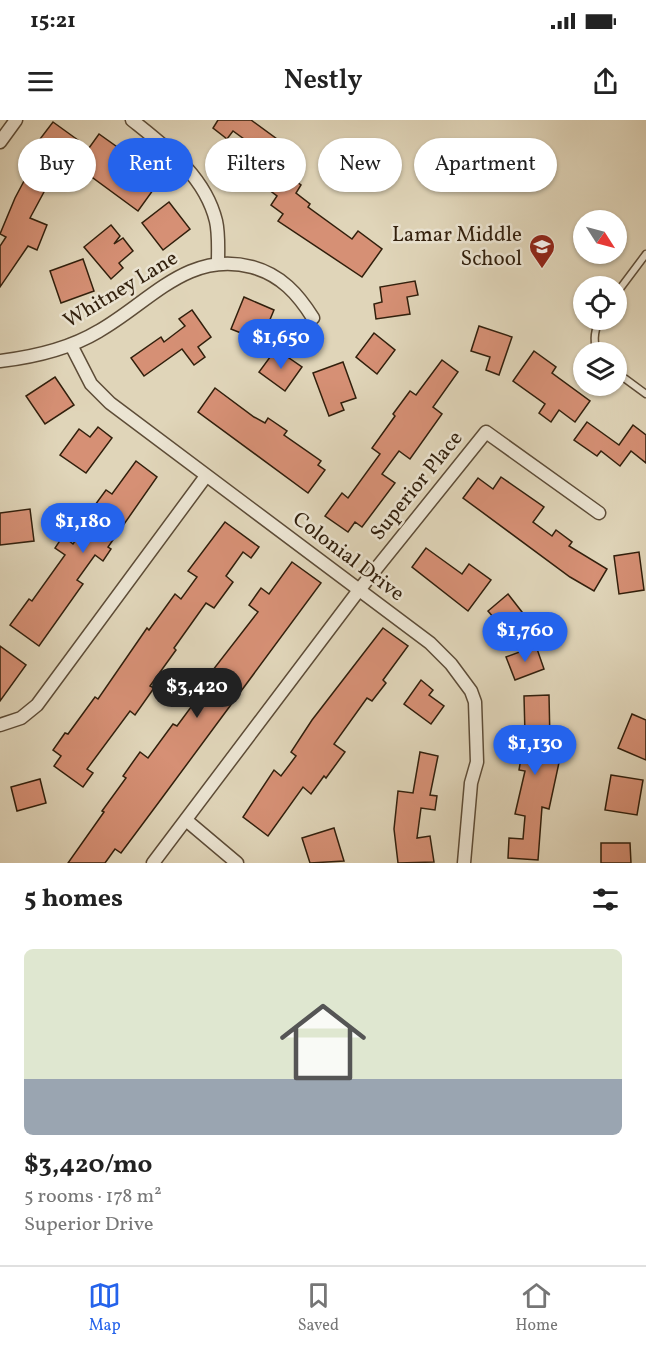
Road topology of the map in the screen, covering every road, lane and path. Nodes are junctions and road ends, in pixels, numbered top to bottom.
1 (16, 120) edge
2 (132, 120) edge
3 (0, 142) edge
4 (646, 254) edge
5 (218, 263) junction
6 (627, 279) edge
7 (313, 318) dead end
8 (71, 345) junction
9 (0, 361) edge
10 (627, 380) edge
11 (646, 394) edge
12 (206, 476) junction
13 (599, 513) dead end
14 (359, 590) junction
15 (0, 725) edge
16 (186, 820) junction
17 (153, 863) edge
18 (237, 863) edge
19 (464, 863) edge

1 - 3 street
2 - 5 street
4 - 6 lane
5 - 7 street, Whitney Lane
5 - 8 street, Whitney Lane
8 - 9 street, Whitney Lane
8 - 12 street, Colonial Drive
10 - 11 lane
12 - 14 street, Colonial Drive
12 - 15 street
13 - 14 street, Superior Place
14 - 16 street
14 - 19 street, Colonial Drive
16 - 17 street
16 - 18 street

